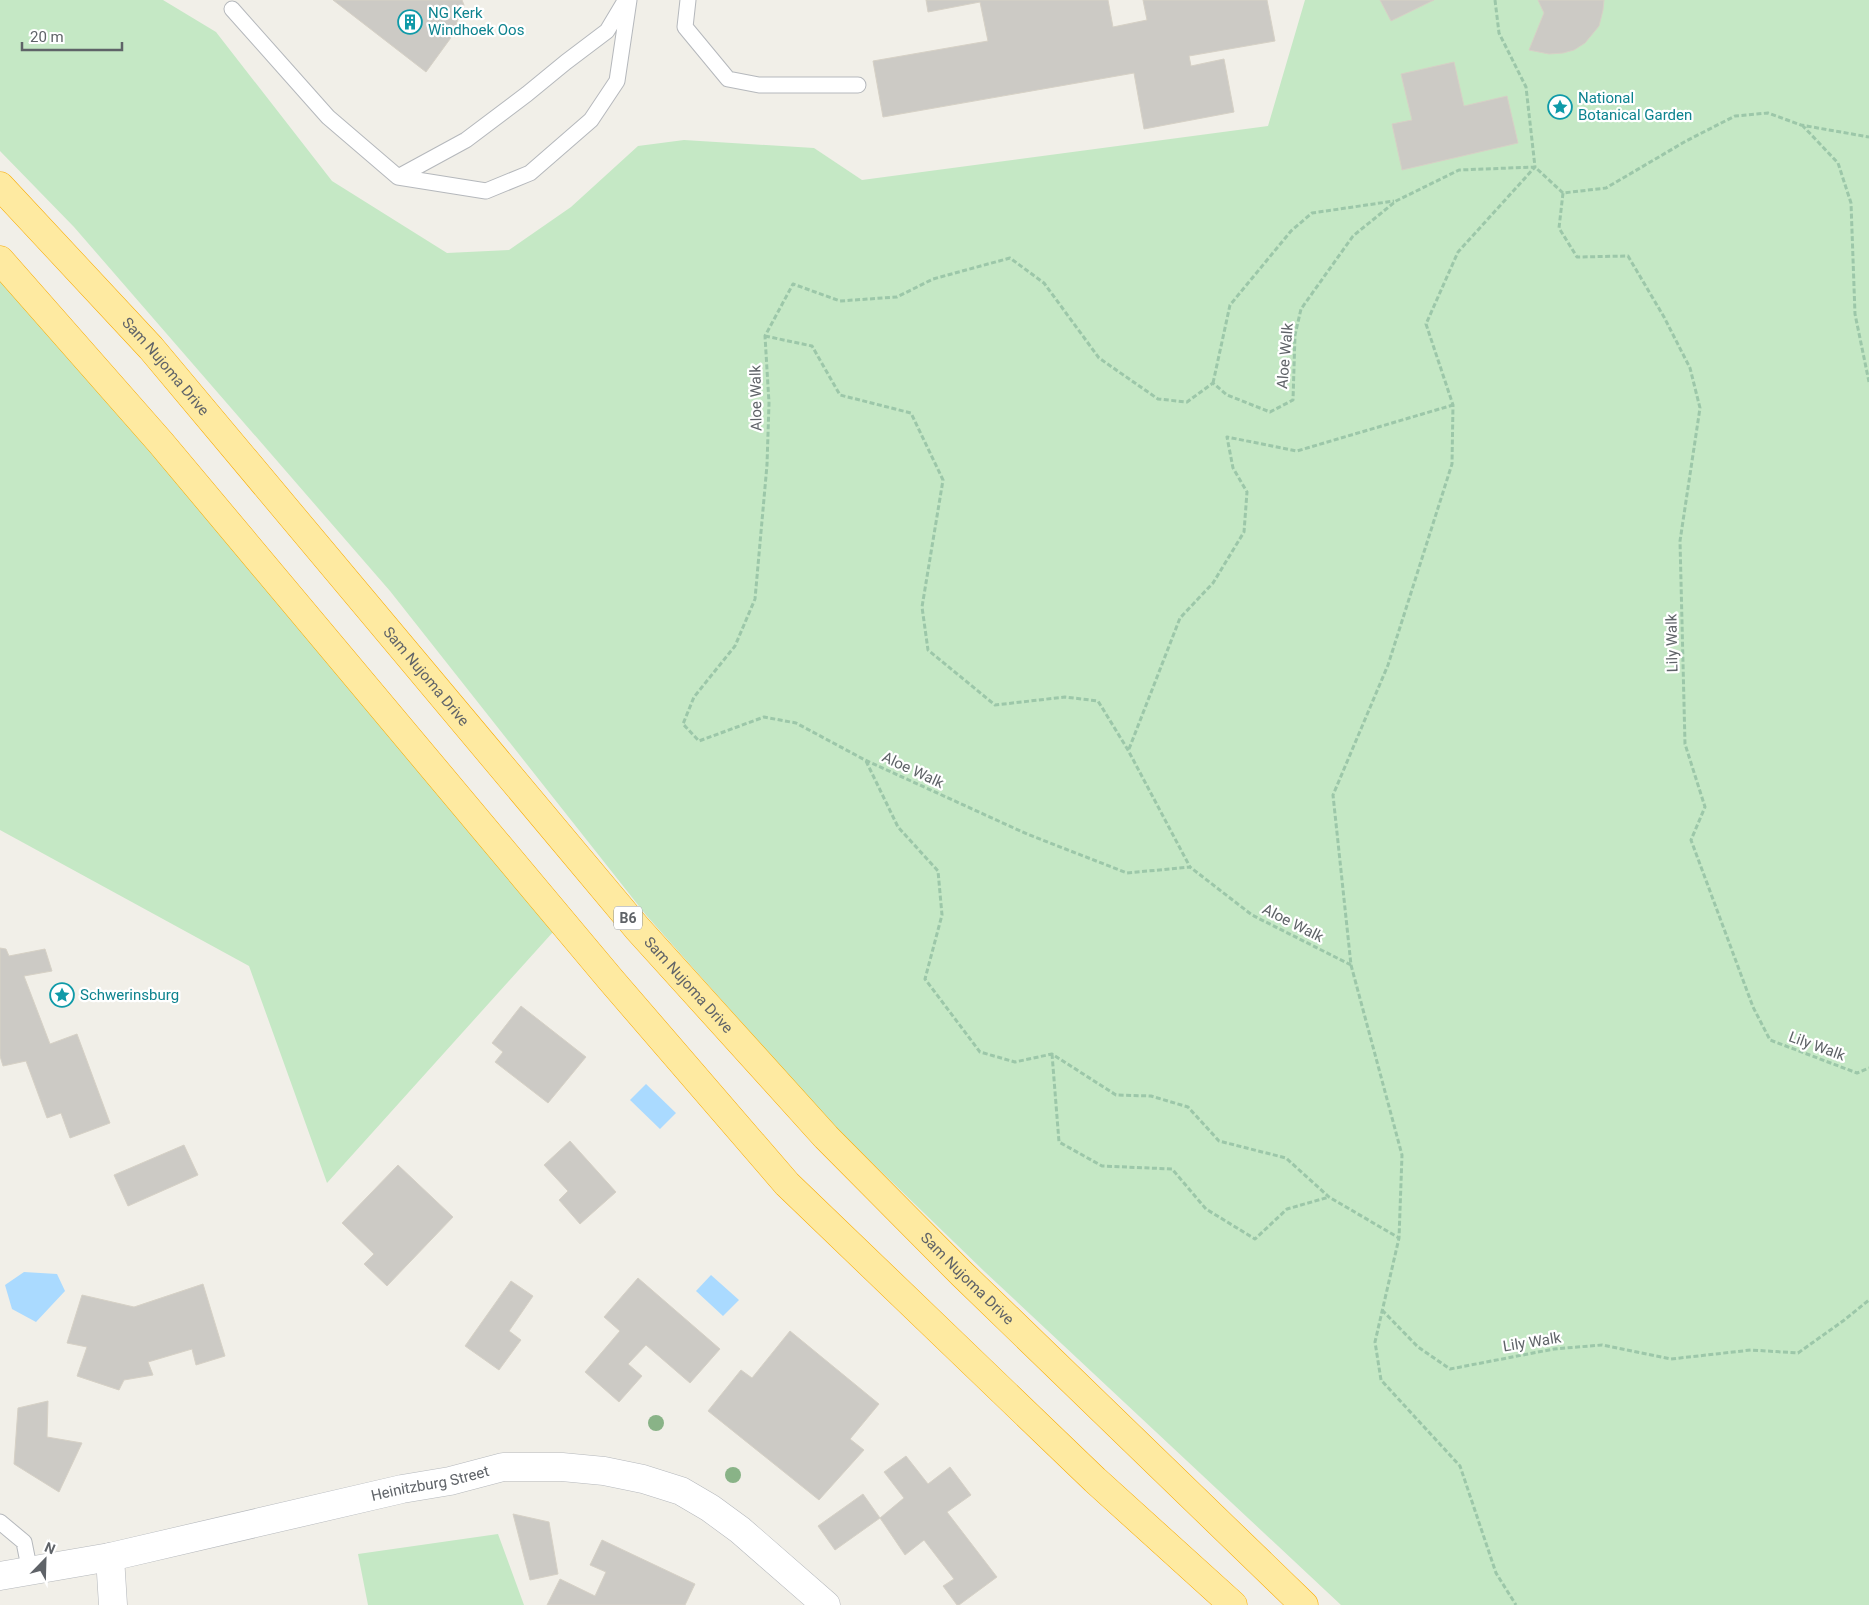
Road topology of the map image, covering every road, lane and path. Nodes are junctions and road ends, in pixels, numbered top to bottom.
1 (627, 0) edge
2 (688, 0) edge
3 (1495, 0) edge
4 (232, 8) dead end
5 (858, 85) dead end
6 (1802, 125) junction
7 (1869, 137) edge
8 (1535, 167) junction
9 (398, 177) junction
10 (0, 186) edge
11 (1564, 193) junction
12 (1396, 201) junction
13 (0, 260) edge
14 (765, 336) junction
15 (1869, 382) edge
16 (1213, 383) junction
17 (1453, 405) junction
18 (1128, 750) junction
19 (865, 760) junction
20 (1190, 868) junction
21 (1351, 965) junction
22 (1052, 1054) junction
23 (1869, 1068) edge
24 (1328, 1196) junction
25 (1399, 1238) junction
26 (1869, 1300) edge
27 (1382, 1310) junction
28 (0, 1522) edge
29 (110, 1557) junction
30 (30, 1572) junction
31 (0, 1576) edge
32 (113, 1605) edge
33 (826, 1605) edge
34 (1233, 1605) edge
35 (1304, 1605) edge
36 (1516, 1605) edge

1 - 9 lane
1 - 9 lane
2 - 5 lane
3 - 8 path
4 - 9 lane
6 - 7 path
6 - 11 path
6 - 15 path
8 - 11 path
8 - 12 path, Aloe Walk
8 - 17 path
10 - 35 highway, Sam Nujoma Drive / B6
11 - 23 path, Lily Walk
12 - 16 path
12 - 16 path, Aloe Walk
13 - 34 highway
14 - 16 path
14 - 18 path
14 - 19 path, Aloe Walk
17 - 18 path
17 - 21 path
18 - 20 path
19 - 20 path, Aloe Walk
19 - 22 path
20 - 21 path, Aloe Walk
21 - 25 path
22 - 24 path
22 - 24 path
24 - 25 path
25 - 27 path
26 - 27 path, Lily Walk
27 - 36 path
28 - 30 lane
29 - 30 street, Heinitzburg Street
29 - 32 street
29 - 33 street, Heinitzburg Street
30 - 31 street, Heinitzburg Street

